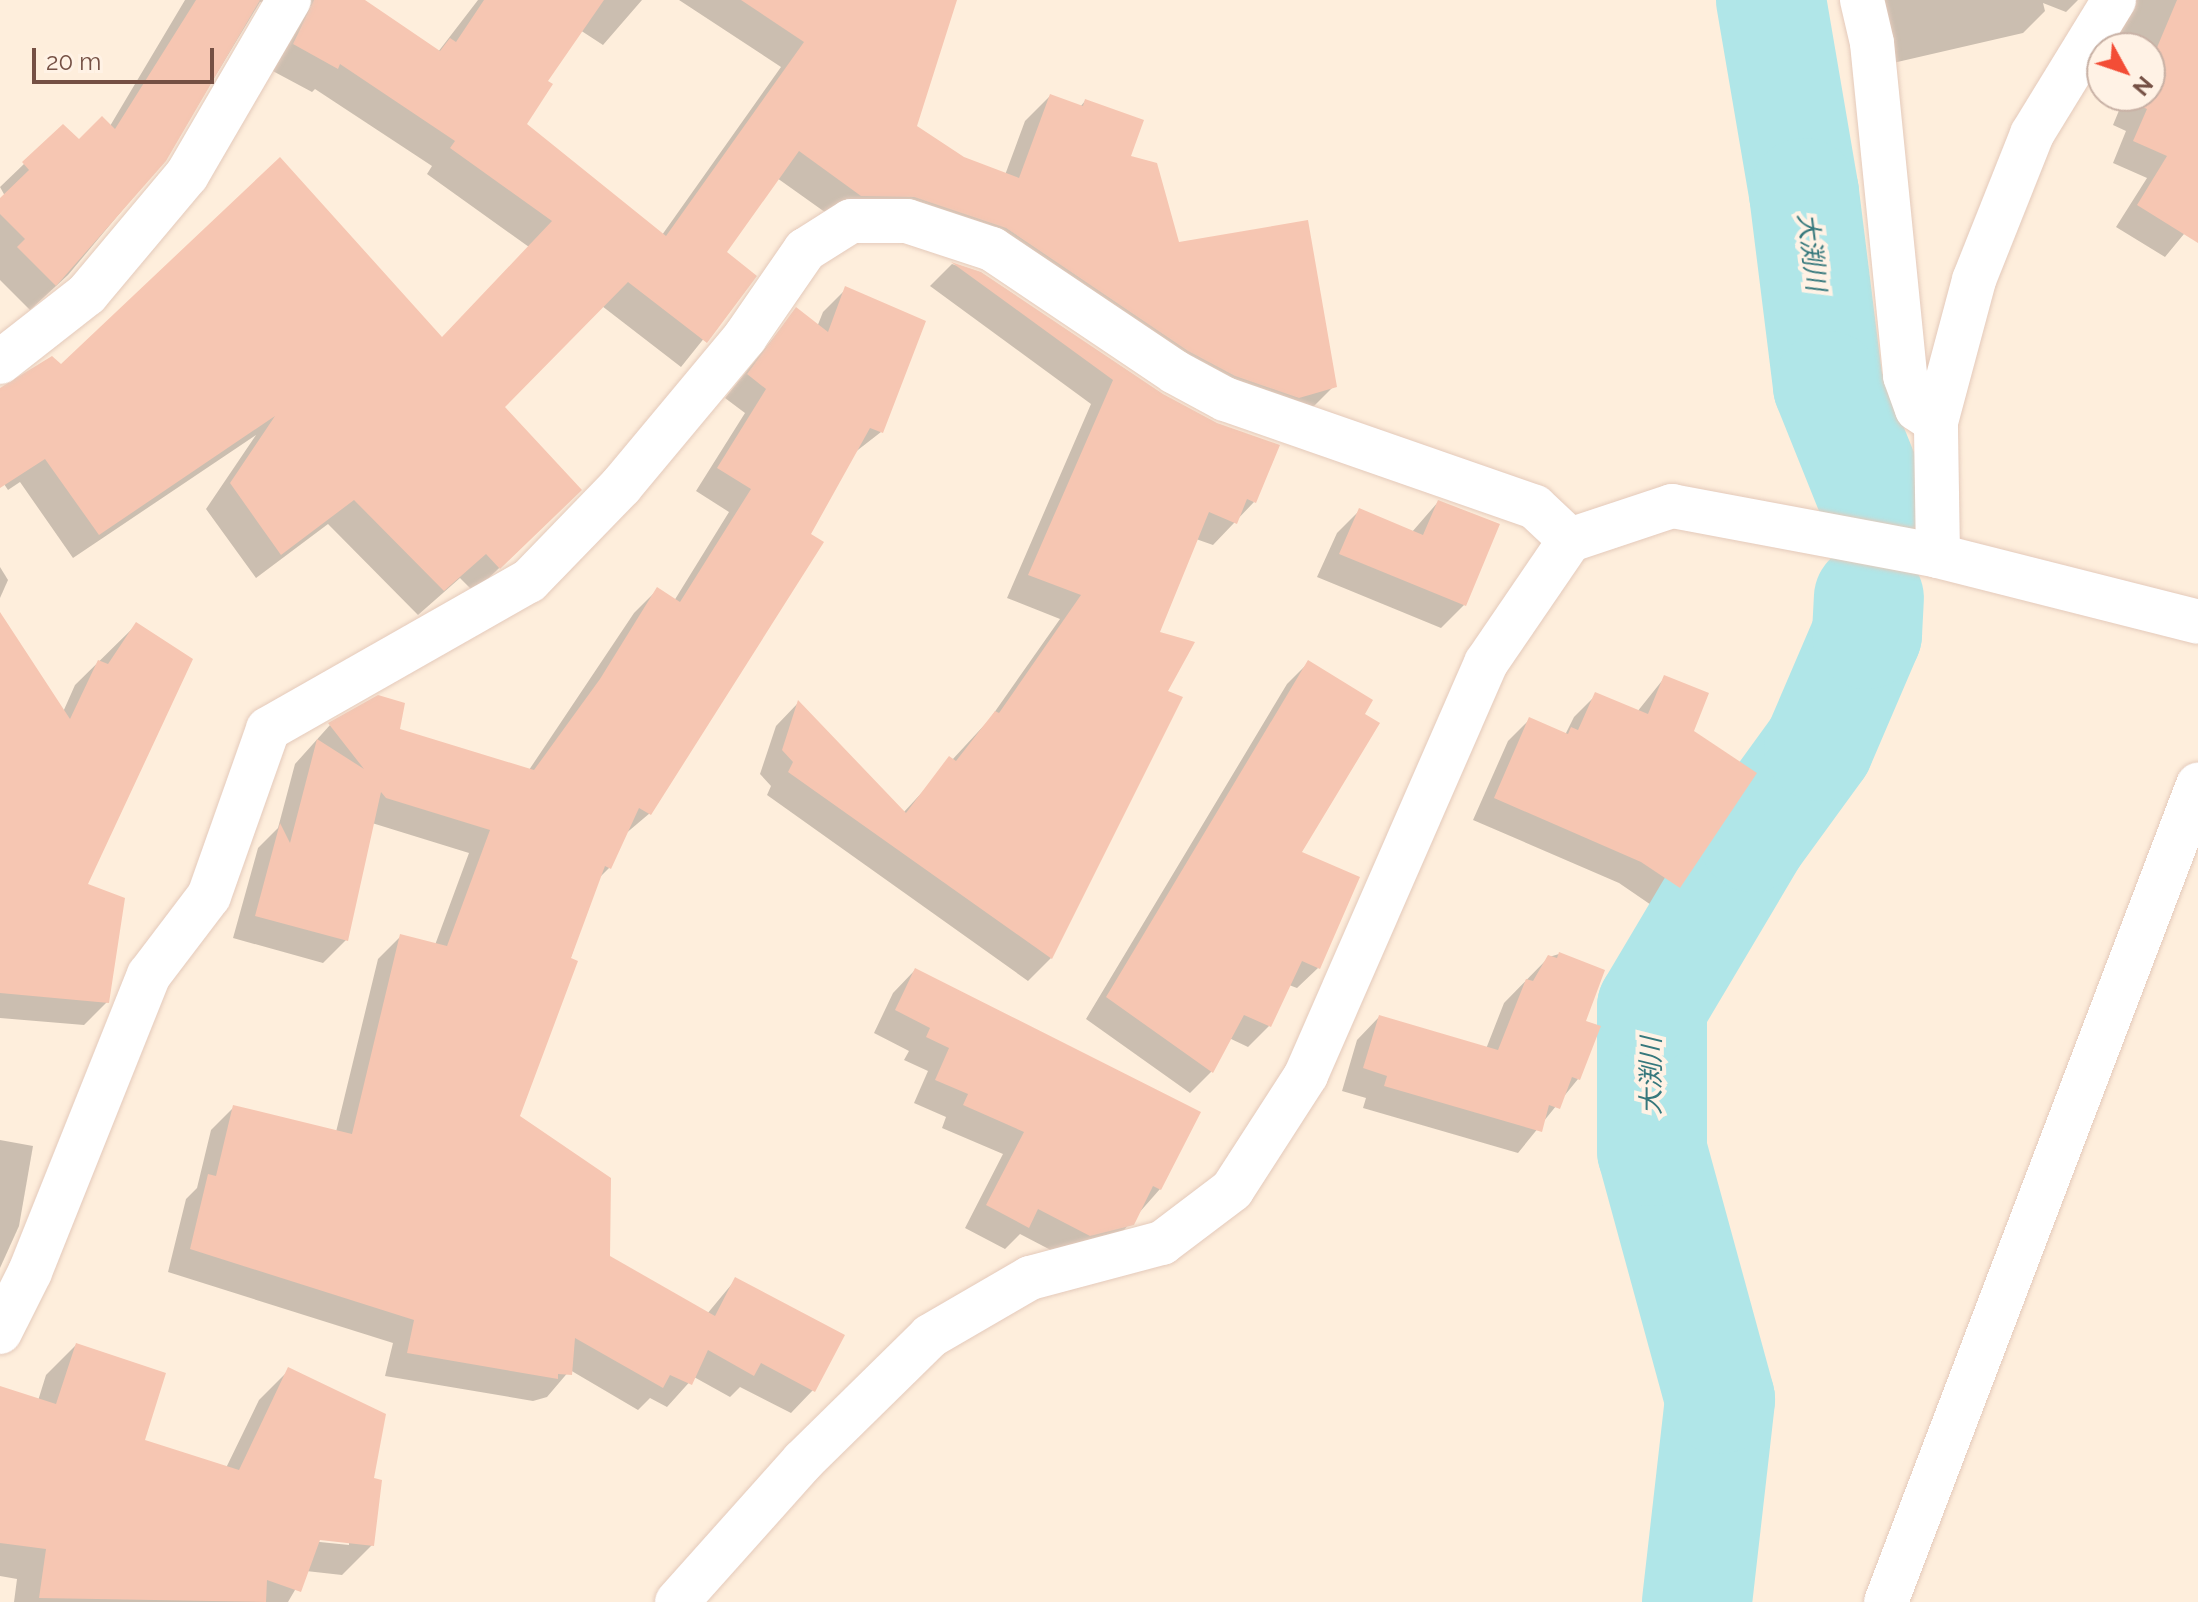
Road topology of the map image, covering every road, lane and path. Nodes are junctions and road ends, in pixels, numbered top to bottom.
1 (289, 0) edge
2 (1862, 0) edge
3 (2114, 0) edge
4 (0, 362) edge
5 (1936, 422) junction
6 (1570, 540) junction
7 (1938, 556) junction
8 (2198, 622) edge
9 (2198, 785) edge
10 (0, 1332) edge
11 (677, 1602) edge
12 (1886, 1602) edge

1 - 4 street
2 - 5 street
3 - 5 street
5 - 7 street
6 - 7 street
6 - 10 street
6 - 11 street
7 - 8 street
9 - 12 street

